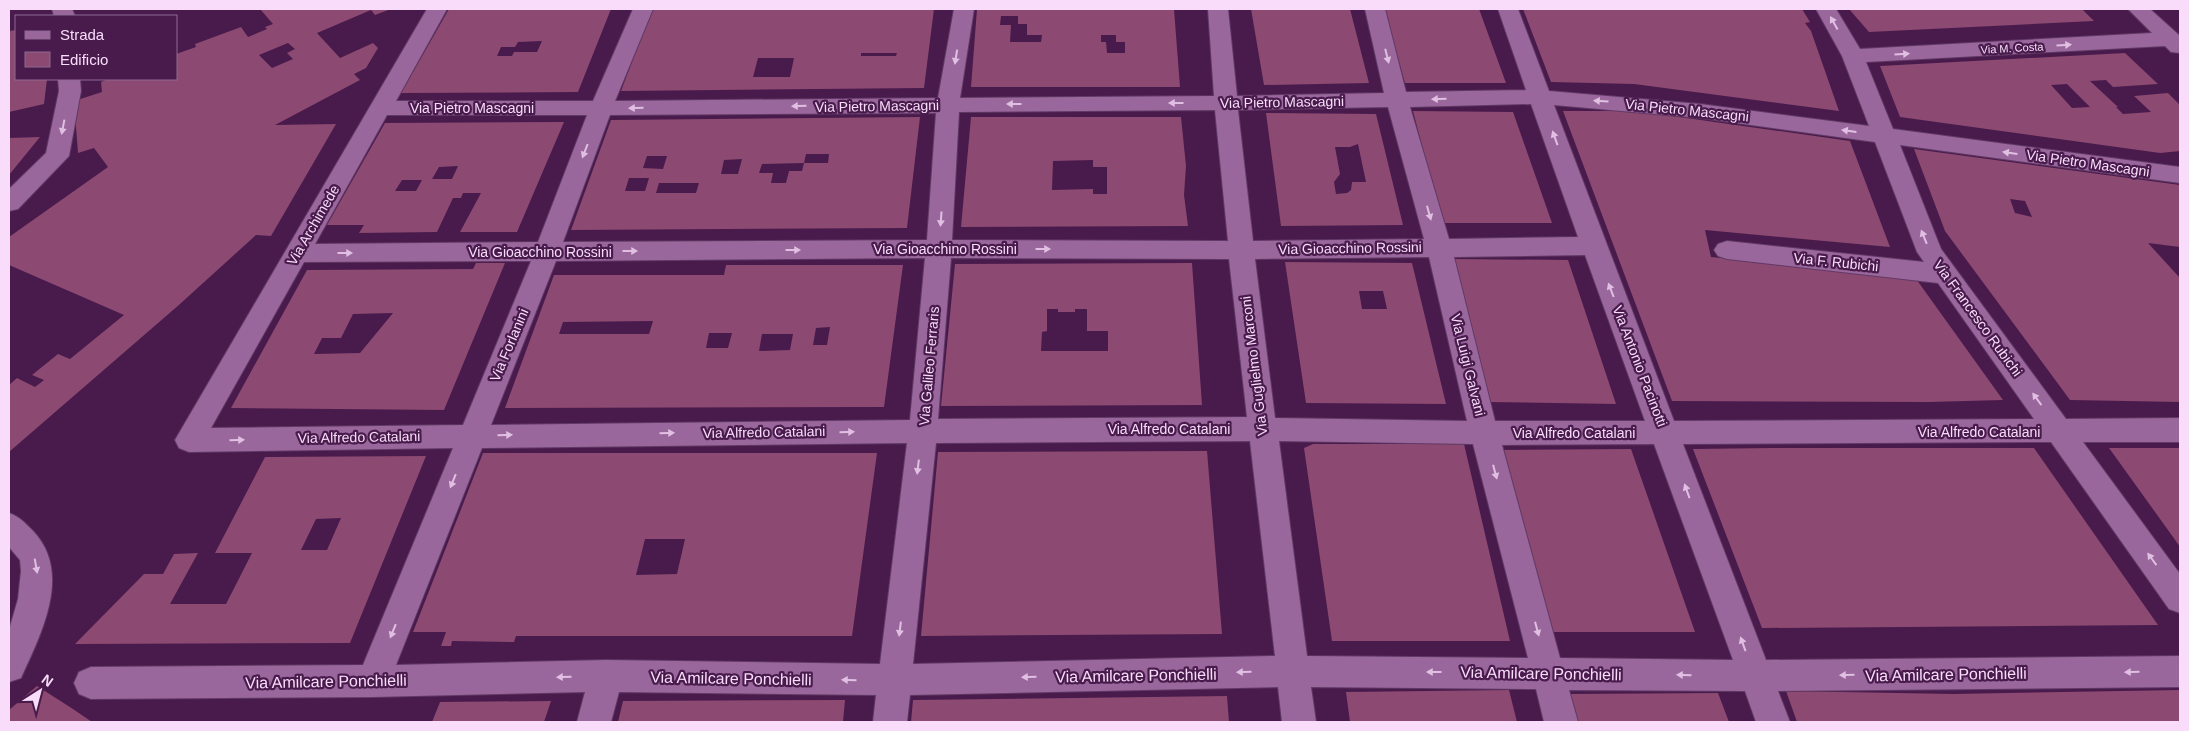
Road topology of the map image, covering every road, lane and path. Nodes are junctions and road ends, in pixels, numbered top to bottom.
1 (437, 9) edge
2 (643, 9) edge
3 (964, 9) edge
4 (1218, 9) edge
5 (1375, 9) edge
6 (1508, 9) edge
7 (1826, 9) edge
8 (2138, 9) edge
9 (2176, 44) edge
10 (1853, 56) junction
11 (69, 80) edge
12 (1540, 97) junction
13 (1397, 100) junction
14 (1225, 103) junction
15 (948, 105) junction
16 (380, 108) junction
17 (602, 108) junction
18 (1884, 136) junction
19 (2180, 175) edge
20 (9, 203) edge
21 (1594, 246) junction
22 (1439, 247) junction
23 (940, 249) junction
24 (1241, 250) junction
25 (1727, 250) dead end
26 (548, 252) junction
27 (296, 253) junction
28 (1946, 274) junction
29 (1261, 429) junction
30 (2180, 430) edge
31 (923, 431) junction
32 (1665, 432) junction
33 (2060, 432) junction
34 (1484, 434) junction
35 (471, 436) junction
36 (188, 440) joint
37 (9, 526) edge
38 (2180, 599) edge
39 (9, 667) edge
40 (1293, 671) junction
41 (2180, 672) edge
42 (1549, 673) junction
43 (606, 676) junction
44 (1755, 676) junction
45 (894, 680) junction
46 (372, 681) junction
47 (91, 683) dead end
48 (594, 722) edge
49 (890, 722) edge
50 (1299, 722) edge
51 (1560, 722) edge
52 (1773, 722) edge

1 - 16 street, Via Archimede
2 - 17 street, Via Forlanini
3 -> 15 street, Via Galileo Ferraris
4 - 14 street, Via Guglielmo Marconi
5 -> 13 street, Via Luigi Galvani
6 - 12 street, Via Antonio Pacinotti
10 -> 7 street, Via Francesco Rubichi
8 - 9 street
10 -> 9 street, Via M. Costa
10 - 18 street, Via Francesco Rubichi
11 -> 20 street
12 -> 13 street, Via Pietro Mascagni
18 -> 12 street, Via Pietro Mascagni
21 -> 12 street, Via Antonio Pacinotti
13 - 14 street, Via Pietro Mascagni
13 -> 22 street, Via Luigi Galvani
14 -> 15 street, Via Pietro Mascagni
14 - 24 street, Via Guglielmo Marconi
15 -> 17 street, Via Pietro Mascagni
15 -> 23 street, Via Galileo Ferraris
16 - 17 street, Via Pietro Mascagni
16 - 27 street, Via Archimede
17 -> 26 street, Via Forlanini
19 -> 18 street, Via Pietro Mascagni
28 -> 18 street, Via Francesco Rubichi
21 - 22 street, Via Gioacchino Rossini
32 -> 21 street, Via Antonio Pacinotti
22 - 24 street, Via Gioacchino Rossini
22 - 34 street, Via Luigi Galvani
23 -> 24 street, Via Gioacchino Rossini
26 -> 23 street, Via Gioacchino Rossini
23 - 31 street, Via Galileo Ferraris
24 - 29 street, Via Guglielmo Marconi
25 - 28 street, Via F. Rubichi
27 -> 26 street, Via Gioacchino Rossini
26 - 35 street, Via Forlanini
27 - 36 street, Via Archimede
33 -> 28 street, Via Francesco Rubichi
29 - 31 street, Via Alfredo Catalani
29 - 34 street, Via Alfredo Catalani
29 - 40 street, Via Guglielmo Marconi
30 - 33 street, Via Alfredo Catalani
35 -> 31 street, Via Alfredo Catalani
31 -> 45 street, Via Galileo Ferraris
32 - 33 street, Via Alfredo Catalani
32 - 34 street, Via Alfredo Catalani
44 -> 32 street, Via Antonio Pacinotti
38 -> 33 street, Via Francesco Rubichi
34 -> 42 street, Via Luigi Galvani
36 -> 35 street, Via Alfredo Catalani
35 -> 46 street, Via Forlanini
37 -> 39 street
42 -> 40 street, Via Amilcare Ponchielli
40 -> 45 street, Via Amilcare Ponchielli
40 - 50 street, Via Guglielmo Marconi
41 -> 44 street, Via Amilcare Ponchielli
44 -> 42 street, Via Amilcare Ponchielli
42 - 51 street, Via Luigi Galvani
45 -> 43 street, Via Amilcare Ponchielli
43 -> 46 street, Via Amilcare Ponchielli
43 - 48 street
44 - 52 street, Via Antonio Pacinotti
45 - 49 street, Via Galileo Ferraris
46 - 47 street, Via Amilcare Ponchielli

